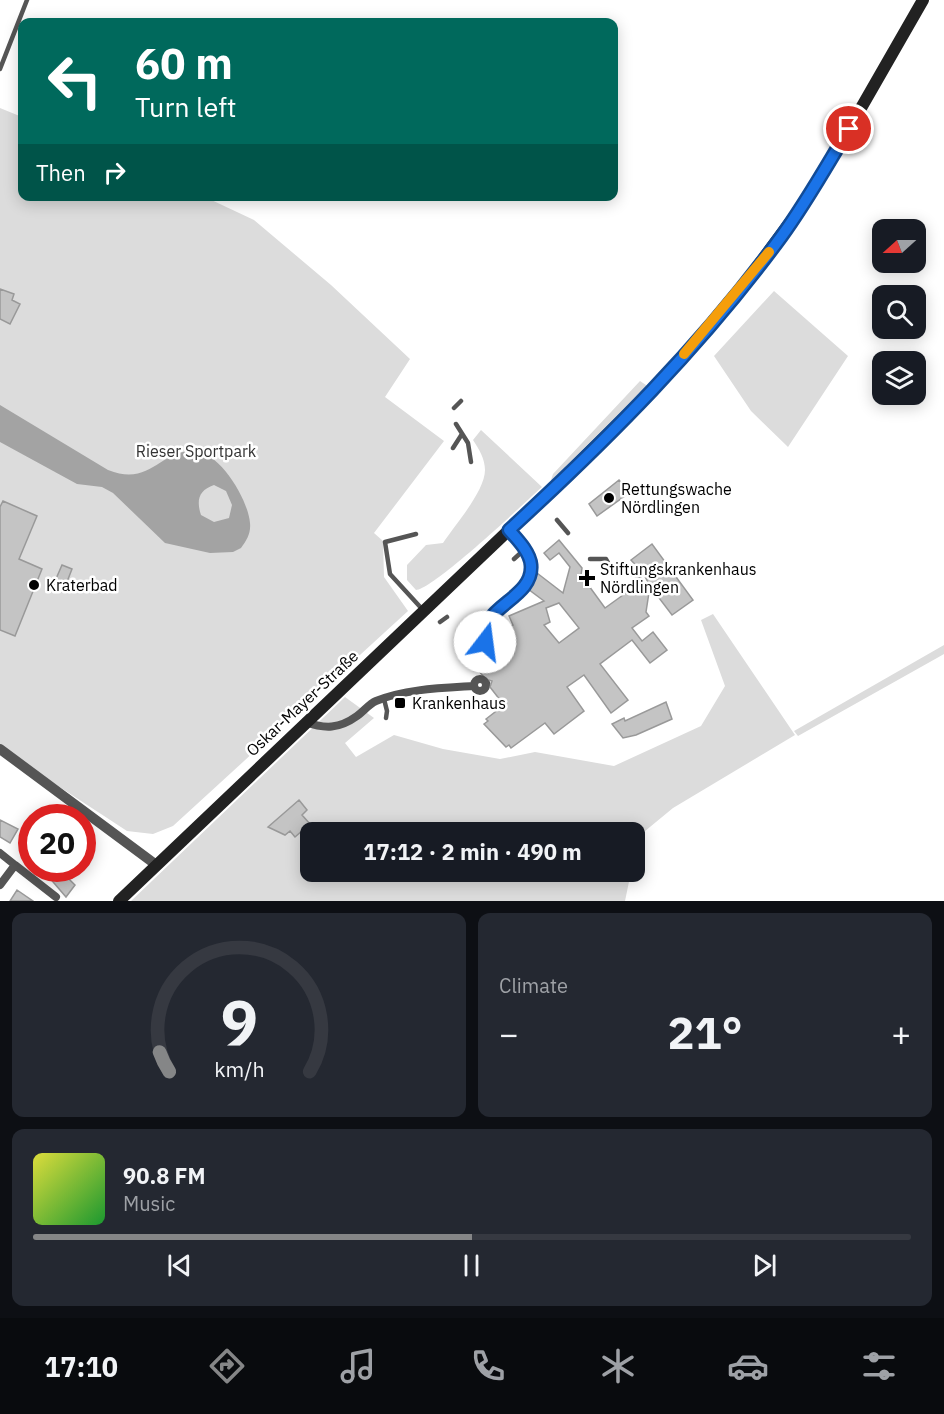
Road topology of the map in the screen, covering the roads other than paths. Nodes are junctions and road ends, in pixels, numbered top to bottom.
1 (27, 0) edge
2 (923, 0) edge
3 (20, 18) edge
4 (18, 23) edge
5 (0, 69) edge
6 (461, 401) dead end
7 (454, 408) dead end
8 (456, 424) dead end
9 (462, 434) junction
10 (453, 448) dead end
11 (471, 462) dead end
12 (557, 520) dead end
13 (509, 530) junction
14 (568, 532) dead end
15 (416, 534) dead end
16 (525, 549) junction
17 (514, 559) dead end
18 (590, 559) dead end
19 (640, 576) dead end
20 (423, 610) junction
21 (447, 617) dead end
22 (440, 622) dead end
23 (499, 663) dead end
24 (487, 684) dead end
25 (384, 699) junction
26 (386, 718) dead end
27 (304, 722) junction
28 (0, 749) edge
29 (0, 853) edge
30 (155, 864) junction
31 (15, 865) junction
32 (0, 885) edge
33 (56, 897) dead end
34 (119, 901) edge

1 - 3 lane
2 - 13 main road, Oskar-Mayer-Straße
4 - 5 lane
6 - 7 lane
8 - 9 lane
9 - 10 lane
9 - 11 lane
12 - 14 lane
13 - 16 lane
13 - 20 main road, Oskar-Mayer-Straße
15 - 20 lane
16 - 17 lane
16 - 23 lane
18 - 19 lane
20 - 27 main road, Oskar-Mayer-Straße
21 - 22 lane
24 - 25 street
25 - 26 lane
25 - 27 street
27 - 30 main road, Oskar-Mayer-Straße
28 - 30 street
29 - 31 street
30 - 34 main road, Oskar-Mayer-Straße
31 - 32 street
31 - 33 street

